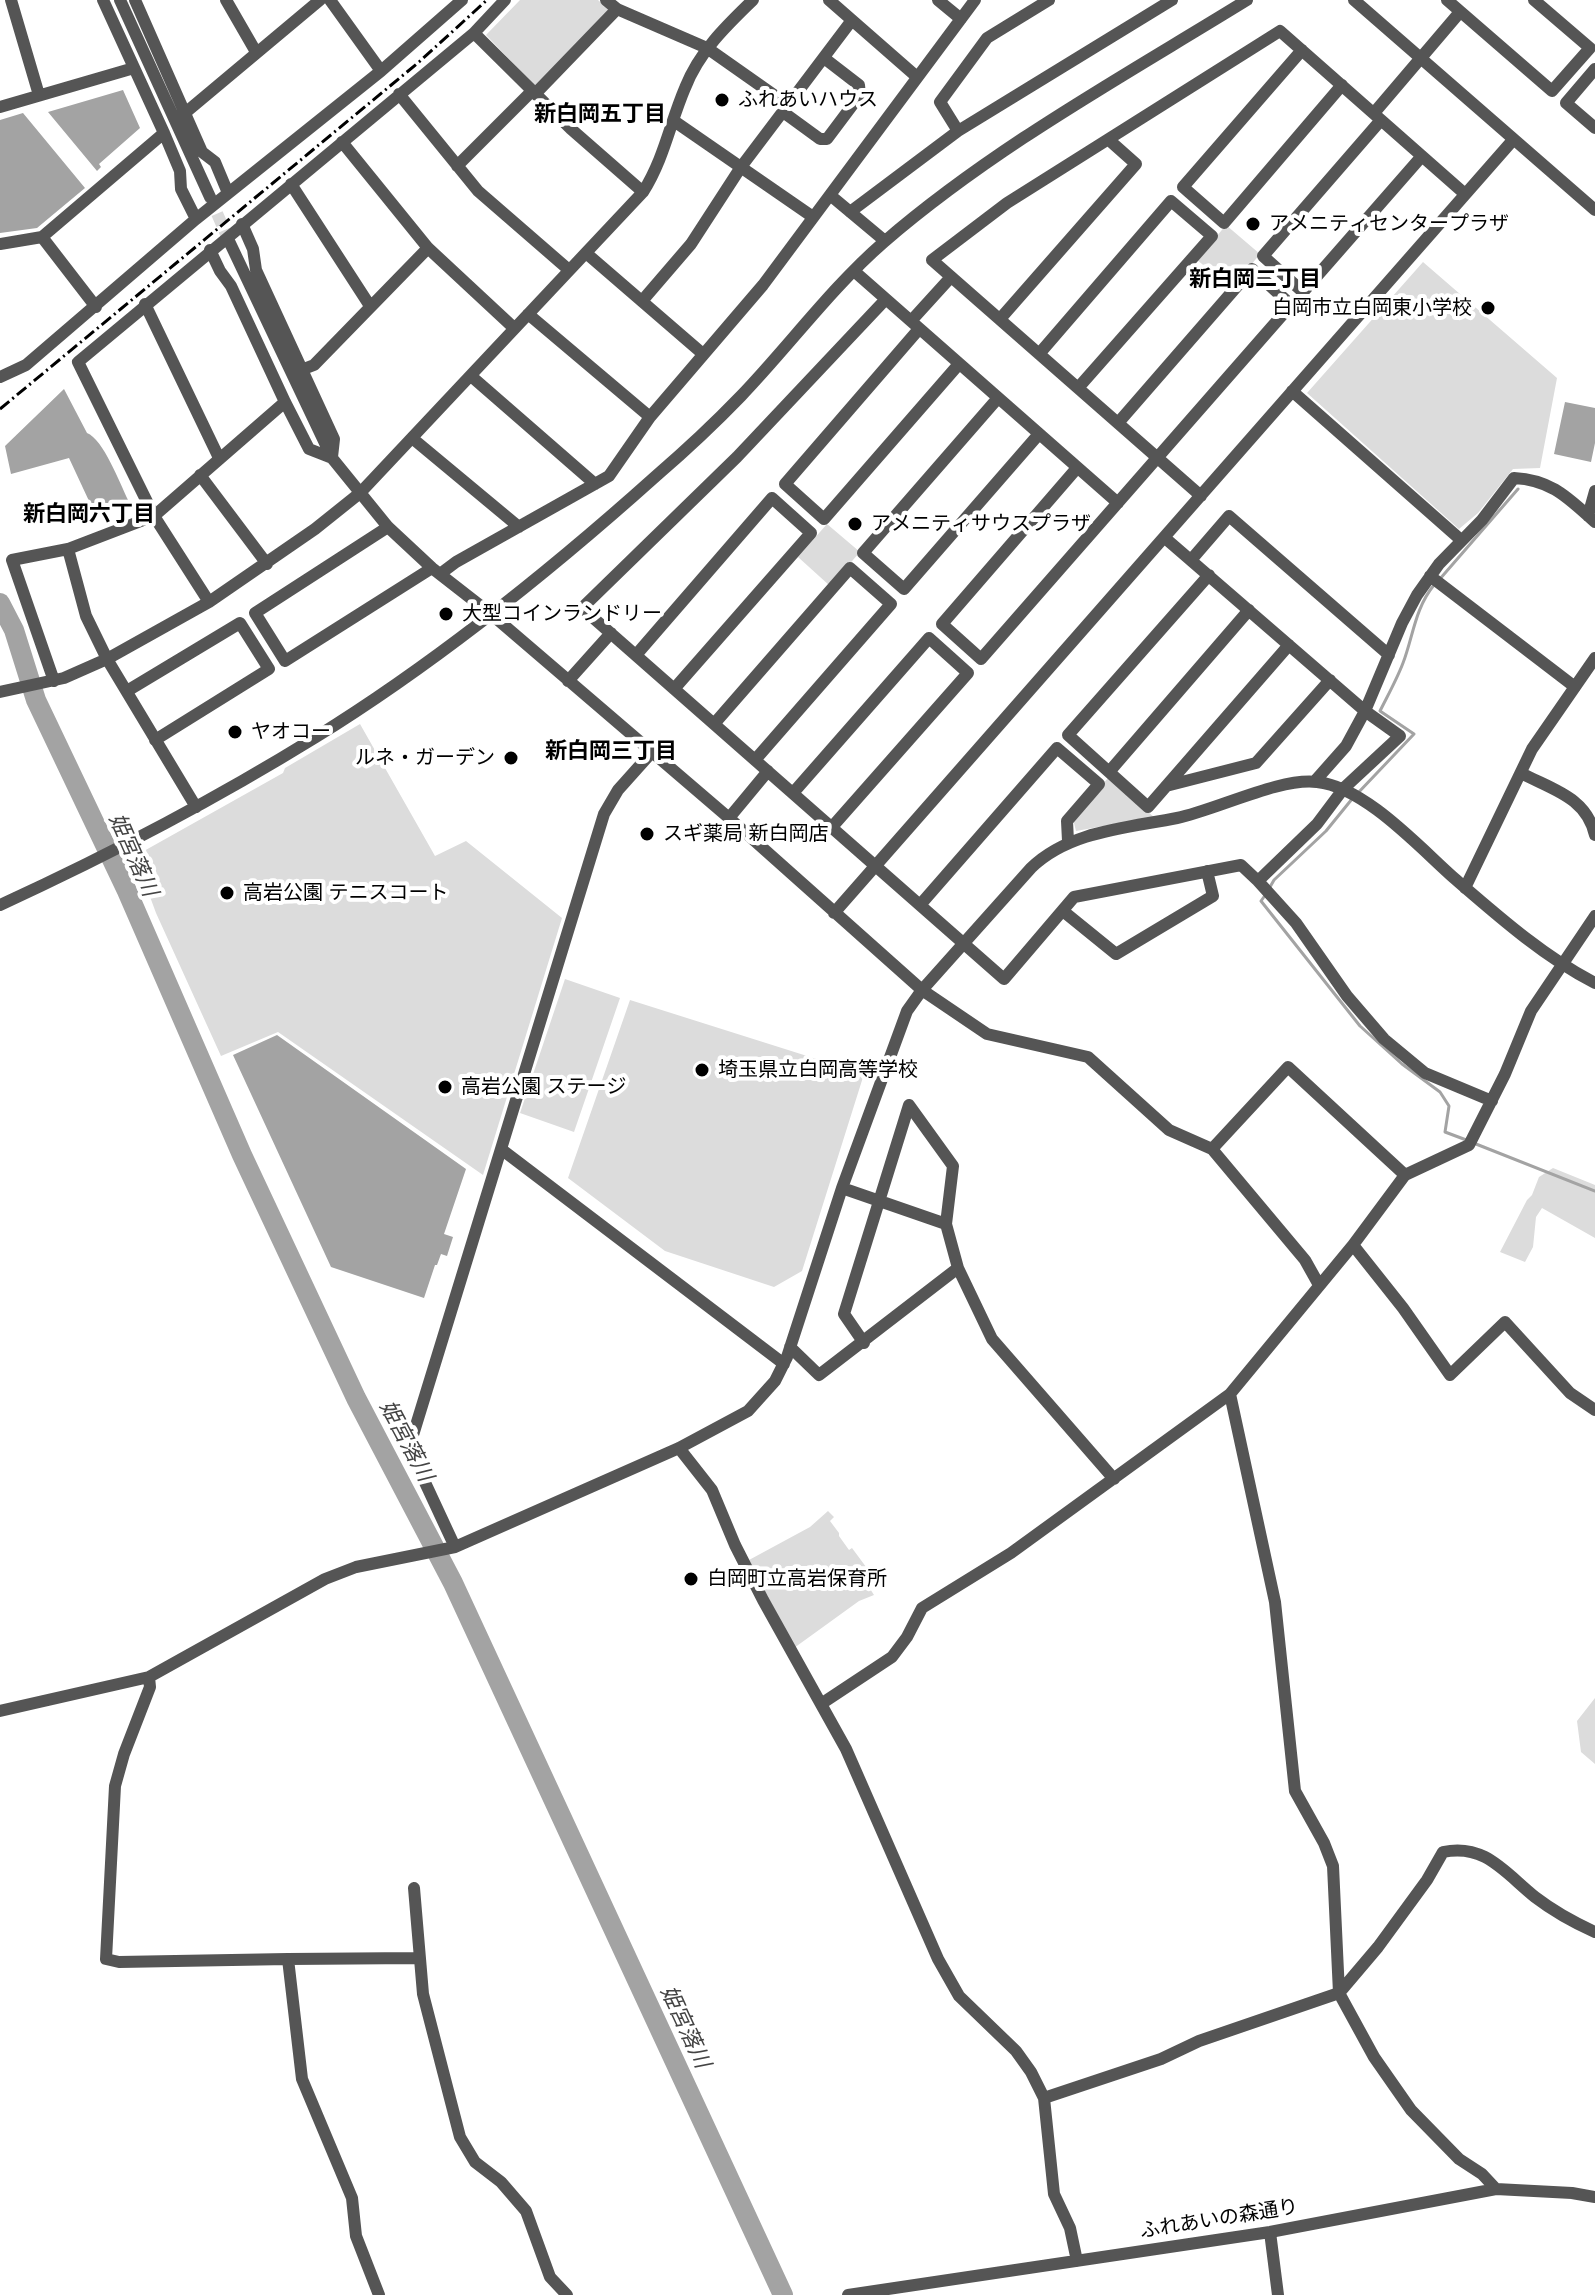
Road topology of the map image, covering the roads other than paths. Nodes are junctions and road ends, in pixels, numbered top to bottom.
1 (11, 0) edge
2 (103, 0) edge
3 (120, 0) edge
4 (135, 0) edge
5 (226, 0) edge
6 (320, 0) edge
7 (330, 0) edge
8 (505, 0) edge
9 (606, 0) edge
10 (753, 0) edge
11 (829, 0) edge
12 (938, 0) edge
13 (975, 0) edge
14 (1049, 0) edge
15 (1172, 0) edge
16 (1247, 0) edge
17 (1354, 0) edge
18 (1447, 0) edge
19 (1534, 0) edge
20 (460, 1) edge
21 (617, 9) junction
22 (1460, 12) junction
23 (961, 19) junction
24 (852, 20) junction
25 (474, 33) junction
26 (707, 48) junction
27 (1302, 50) junction
28 (256, 52) junction
29 (824, 58) junction
30 (1420, 58) junction
31 (134, 68) junction
32 (1595, 69) edge
33 (381, 71) junction
34 (917, 77) junction
35 (1342, 85) junction
36 (534, 92) junction
37 (399, 94) junction
38 (39, 95) junction
39 (0, 107) edge
40 (786, 108) junction
41 (185, 113) junction
42 (1378, 116) junction
43 (674, 121) junction
44 (1595, 128) edge
45 (958, 131) junction
46 (164, 133) junction
47 (1109, 140) junction
48 (1513, 140) junction
49 (342, 142) junction
50 (1422, 156) junction
51 (457, 166) junction
52 (741, 167) junction
53 (291, 184) junction
54 (643, 192) junction
55 (228, 193) junction
56 (1465, 194) junction
57 (830, 195) junction
58 (210, 197) tunnel mouth
59 (1595, 210) edge
60 (850, 212) junction
61 (813, 217) junction
62 (196, 219) junction
63 (242, 224) junction
64 (42, 237) junction
65 (229, 241) tunnel mouth
66 (885, 241) junction
67 (0, 244) edge
68 (428, 248) junction
69 (210, 250) junction
70 (586, 253) junction
71 (569, 270) junction
72 (854, 271) junction
73 (951, 277) junction
74 (886, 299) junction
75 (642, 301) junction
76 (145, 304) junction
77 (370, 306) junction
78 (96, 307) junction
79 (528, 314) junction
80 (1000, 319) junction
81 (915, 325) junction
82 (514, 328) junction
83 (703, 354) junction
84 (1039, 354) junction
85 (959, 364) junction
86 (301, 370) junction
87 (471, 376) junction
88 (0, 377) edge
89 (1078, 388) junction
90 (1292, 391) junction
91 (998, 398) junction
92 (285, 402) junction
93 (650, 417) junction
94 (1118, 423) junction
95 (1039, 434) junction
96 (412, 438) junction
97 (219, 458) junction
98 (332, 458) junction
99 (1158, 458) junction
100 (1077, 468) junction
101 (200, 475) junction
102 (595, 484) junction
103 (1595, 491) edge
104 (360, 493) junction
105 (1201, 496) junction
106 (1118, 503) junction
107 (154, 516) junction
108 (1591, 519) edge
109 (388, 527) junction
110 (519, 527) junction
111 (1165, 538) junction
112 (1461, 540) junction
113 (68, 549) junction
114 (1191, 560) junction
115 (267, 564) junction
116 (436, 571) junction
117 (1209, 575) junction
118 (1430, 576) junction
119 (209, 602) junction
120 (1249, 610) junction
121 (491, 614) junction
122 (611, 633) junction
123 (1289, 645) junction
124 (636, 655) junction
125 (1389, 655) junction
126 (1595, 658) edge
127 (107, 659) junction
128 (1330, 680) junction
129 (54, 681) junction
130 (568, 681) junction
131 (1575, 687) junction
132 (674, 689) junction
133 (127, 691) junction
134 (0, 692) edge
135 (1365, 711) junction
136 (714, 724) junction
137 (155, 740) junction
138 (652, 752) junction
139 (755, 760) junction
140 (768, 771) junction
141 (1109, 772) junction
142 (1521, 773) junction
143 (1315, 781) junction
144 (1166, 786) junction
145 (1344, 788) junction
146 (793, 793) junction
147 (196, 807) junction
148 (729, 818) junction
149 (832, 827) junction
150 (1595, 835) edge
151 (1068, 841) junction
152 (877, 867) junction
153 (1207, 871) junction
154 (1258, 881) junction
155 (1465, 888) junction
156 (0, 905) edge
157 (920, 905) junction
158 (1063, 911) junction
159 (834, 913) junction
160 (1595, 916) edge
161 (963, 943) junction
162 (1562, 966) junction
163 (1595, 983) edge
164 (922, 990) junction
165 (1492, 1101) junction
166 (501, 1149) junction
167 (1212, 1149) junction
168 (1405, 1175) junction
169 (842, 1188) junction
170 (879, 1201) junction
171 (946, 1224) junction
172 (1353, 1245) junction
173 (958, 1268) junction
174 (1319, 1285) junction
175 (864, 1343) junction
176 (790, 1347) junction
177 (784, 1364) junction
178 (1230, 1394) junction
179 (1595, 1410) edge
180 (679, 1448) junction
181 (1114, 1479) junction
182 (455, 1547) junction
183 (149, 1677) junction
184 (821, 1704) junction
185 (0, 1711) edge
186 (414, 1888) dead end
187 (1595, 1932) edge
188 (418, 1958) junction
189 (288, 1959) junction
190 (1339, 1993) junction
191 (1044, 2098) junction
192 (1496, 2189) junction
193 (1595, 2197) edge
194 (1270, 2232) junction
195 (1077, 2261) junction
196 (379, 2295) edge
197 (567, 2295) edge
198 (848, 2295) edge
199 (1278, 2295) edge

1 - 38 street
2 - 31 street
3 - 58 street
4 - 41 street
5 - 28 street
6 - 28 street
7 - 33 street
8 - 25 street
9 - 21 street
10 - 26 street
11 - 24 street
12 - 23 street
13 - 23 street
14 - 45 street
15 - 45 street
16 - 66 street
17 - 30 street
18 - 22 street
19 - 22 street
20 - 33 street
21 - 26 street
21 - 36 street
22 - 30 street
23 - 34 street
24 - 29 street
24 - 34 street
25 - 36 street
25 - 37 street
26 - 40 street
26 - 43 street
27 - 35 street
27 - 35 street
27 - 47 street
28 - 41 street
29 - 40 street
29 - 40 street
30 - 42 street
30 - 48 street
31 - 38 street
31 - 46 street
32 - 44 street
33 - 55 street
34 - 57 street
35 - 42 street
36 - 51 street
36 - 54 street
37 - 49 street
37 - 51 street
38 - 39 street
40 - 52 street
41 - 55 street
42 - 50 street
42 - 50 street
43 - 52 street
43 - 54 street
45 - 60 street
46 - 62 street
46 - 64 street
47 - 73 street
47 - 80 street
48 - 56 street
48 - 59 street
49 - 53 street
49 - 68 street
50 - 56 street
51 - 71 street
52 - 61 street
52 - 75 street
53 - 63 street
53 - 77 street
54 - 70 street
55 - 62 street
56 - 90 street
57 - 60 street
57 - 61 street
60 - 66 street
61 - 83 street
62 - 78 street
63 - 69 street
63 - 86 street
64 - 67 street
64 - 78 street
65 - 98 street
66 - 72 street
68 - 77 street
68 - 82 street
69 - 76 street
69 - 92 street
70 - 71 street
70 - 75 street
71 - 79 street
72 - 74 street
72 - 121 street
73 - 80 street
73 - 81 street
74 - 81 street
74 - 122 street
75 - 83 street
76 - 97 street
76 - 107 street
77 - 86 street
78 - 88 street
79 - 82 street
79 - 93 street
80 - 84 street
81 - 85 street
81 - 85 street
82 - 87 street
83 - 93 street
84 - 89 street
84 - 89 street
85 - 91 street
86 - 98 street
87 - 96 street
87 - 102 street
89 - 94 street
90 - 105 street
90 - 112 street
91 - 95 street
91 - 95 street
92 - 97 street
92 - 98 street
93 - 102 street
94 - 99 street
94 - 99 street
95 - 100 street
96 - 104 street
96 - 110 street
97 - 101 street
98 - 104 street
99 - 105 street
99 - 106 street
100 - 106 street
100 - 106 street
101 - 107 street
101 - 115 street
102 - 110 street
103 - 108 street
104 - 109 street
104 - 115 street
105 - 111 street
107 - 113 street
107 - 119 street
108 - 112 street
109 - 116 street
109 - 116 street
110 - 116 street
111 - 114 street
111 - 152 street
112 - 118 street
113 - 127 street
113 - 129 street
114 - 117 street
114 - 125 street
115 - 119 street
116 - 121 street
117 - 120 street
117 - 141 street
118 - 125 street
118 - 131 street
119 - 127 street
120 - 123 street
120 - 141 street
121 - 130 street
121 - 147 street
122 - 124 street
122 - 130 street
123 - 128 street
123 - 144 street
124 - 132 street
124 - 132 street
125 - 135 street
126 - 131 street
127 - 129 street
127 - 133 street
128 - 135 street
128 - 144 street
129 - 134 street
130 - 138 street
131 - 142 street
132 - 136 street
133 - 137 street
133 - 137 street
135 - 143 street
135 - 145 street
136 - 139 street
136 - 139 street
137 - 147 street
138 - 148 street
138 - 166 street
139 - 140 street
140 - 146 street
140 - 148 street
141 - 144 street
142 - 150 street
142 - 155 street
143 - 145 street
143 - 151 street
145 - 154 street
145 - 155 street
146 - 149 street
146 - 149 street
147 - 156 street
148 - 159 street
149 - 152 street
151 - 157 street
151 - 161 street
152 - 157 street
152 - 159 street
153 - 154 street
153 - 158 street
153 - 158 street
154 - 165 street
155 - 162 street
157 - 161 street
158 - 161 street
159 - 164 street
160 - 162 street
161 - 164 street
162 - 163 street
162 - 165 street
164 - 167 street
164 - 169 street
165 - 168 street
166 - 177 street
166 - 182 street
167 - 168 street
167 - 174 street
168 - 172 street
169 - 170 street
169 - 176 street
170 - 171 street
170 - 171 street
170 - 175 street
171 - 173 street
172 - 174 street
172 - 179 street
173 - 175 street
173 - 181 street
174 - 178 street
175 - 176 street
176 - 177 street
177 - 180 street
178 - 181 street
178 - 190 street
180 - 182 street
180 - 184 street
181 - 184 street
182 - 183 street
183 - 185 street
183 - 189 street
184 - 191 street
186 - 188 street
187 - 190 street
188 - 189 street
188 - 197 street
189 - 196 street
190 - 191 street
190 - 192 street
191 - 195 street
192 - 193 street, ふれあいの森通り
192 - 194 street, ふれあいの森通り
194 - 195 street, ふれあいの森通り
194 - 199 street
195 - 198 street, ふれあいの森通り

